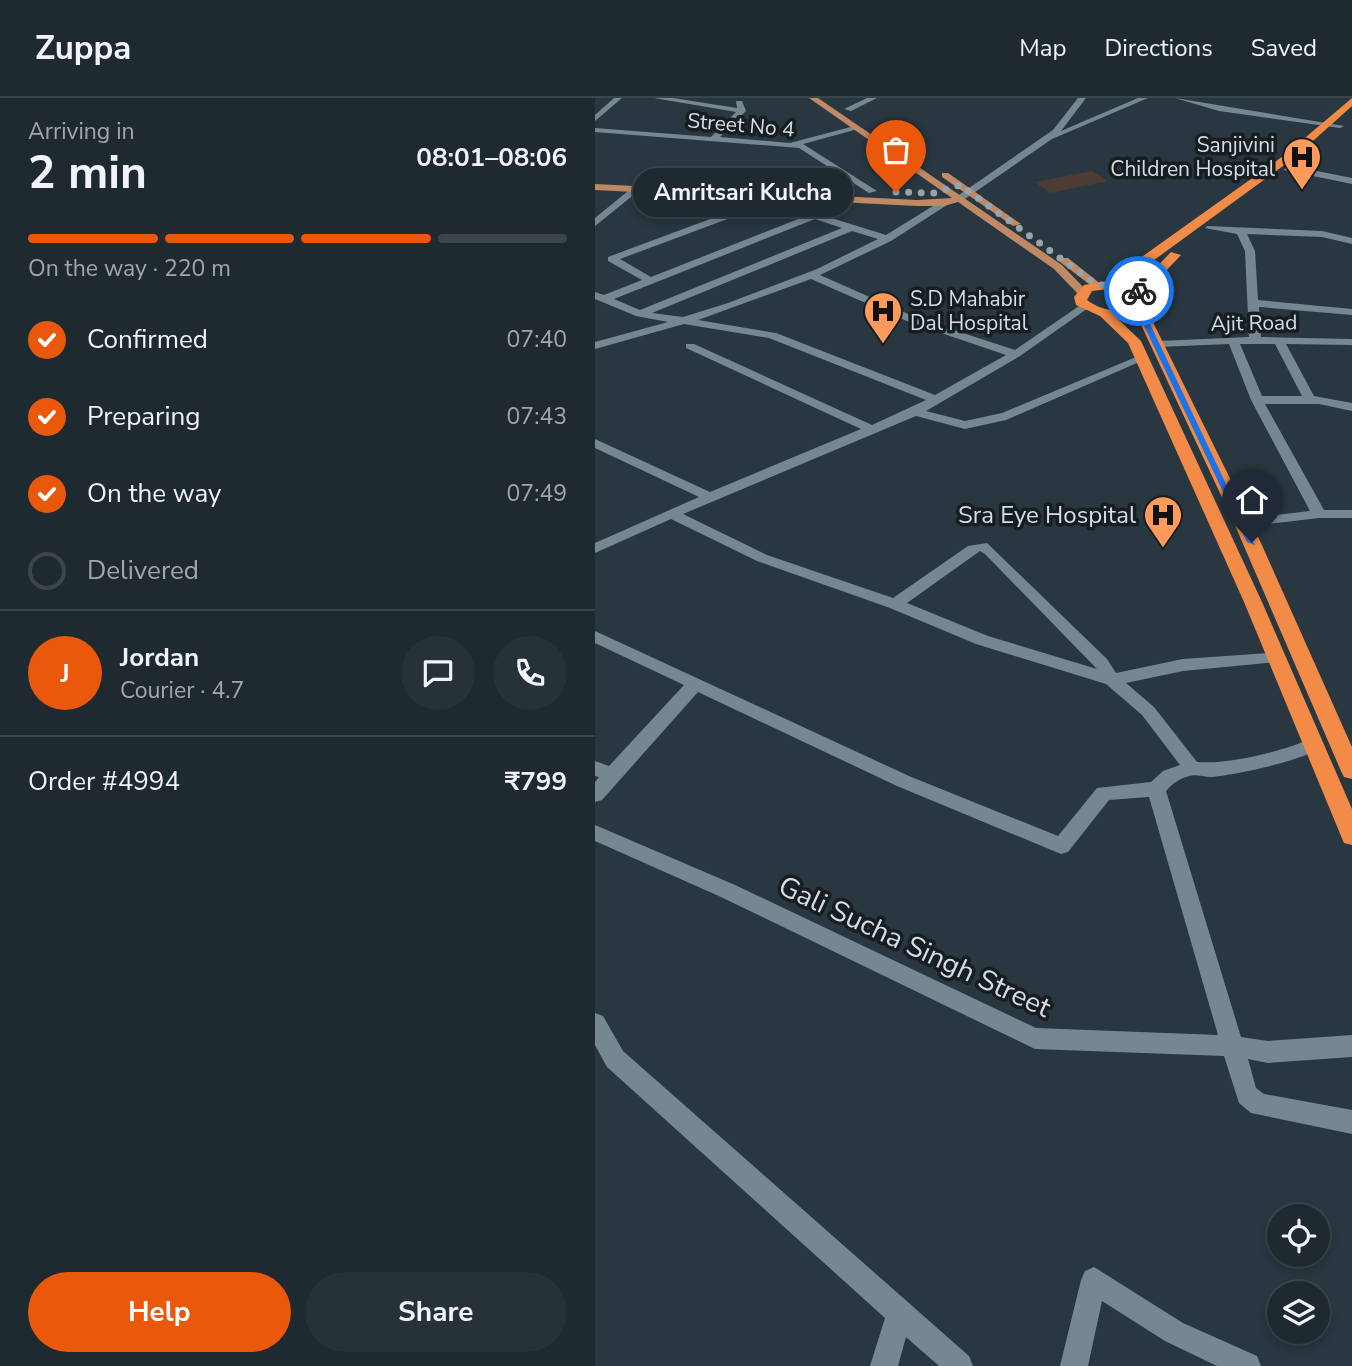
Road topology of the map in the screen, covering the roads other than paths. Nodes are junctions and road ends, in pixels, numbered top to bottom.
1 (618, 98) edge
2 (659, 98) edge
3 (736, 98) edge
4 (813, 98) edge
5 (832, 98) edge
6 (873, 98) edge
7 (1082, 98) edge
8 (1143, 98) edge
9 (1179, 98) edge
10 (1352, 101) edge
11 (848, 109) junction
12 (742, 111) junction
13 (1352, 115) edge
14 (595, 119) edge
15 (1326, 125) junction
16 (1340, 126) junction
17 (855, 127) junction
18 (595, 131) edge
19 (713, 139) junction
20 (791, 145) junction
21 (1036, 145) junction
22 (904, 147) dead end
23 (1287, 168) junction
24 (937, 170) dead end
25 (991, 175) junction
26 (1352, 181) edge
27 (595, 185) edge
28 (960, 185) junction
29 (636, 189) junction
30 (948, 190) junction
31 (872, 191) junction
32 (971, 191) junction
33 (758, 194) junction
34 (959, 199) junction
35 (944, 203) junction
36 (748, 208) junction
37 (817, 215) junction
38 (595, 223) edge
39 (852, 227) junction
40 (1210, 228) junction
41 (1241, 231) junction
42 (888, 239) junction
43 (1352, 241) edge
44 (809, 274) junction
45 (648, 279) junction
46 (1112, 284) junction
47 (1097, 285) junction
48 (1082, 292) junction
49 (600, 297) edge
50 (1140, 300) junction
51 (1254, 303) junction
52 (1086, 306) junction
53 (1352, 312) edge
54 (640, 314) junction
55 (1105, 314) junction
56 (687, 321) junction
57 (1233, 340) junction
58 (1255, 340) junction
59 (1279, 341) junction
60 (1352, 342) edge
61 (1157, 344) junction
62 (595, 346) edge
63 (690, 346) dead end
64 (1016, 354) junction
65 (1140, 359) junction
66 (936, 400) junction
67 (1257, 400) junction
68 (1310, 400) junction
69 (1352, 407) edge
70 (915, 412) junction
71 (872, 429) junction
72 (595, 443) edge
73 (710, 497) junction
74 (671, 514) junction
75 (1319, 514) junction
76 (1352, 514) edge
77 (1243, 523) junction
78 (595, 548) edge
79 (895, 604) junction
80 (595, 636) edge
81 (1276, 656) junction
82 (1112, 680) junction
83 (696, 684) junction
84 (1313, 745) junction
85 (1346, 747) edge
86 (1192, 768) junction
87 (1352, 771) edge
88 (603, 772) edge
89 (1156, 789) junction
90 (595, 795) edge
91 (595, 832) edge
92 (1352, 836) edge
93 (595, 1023) edge
94 (1234, 1046) junction
95 (1352, 1046) edge
96 (1352, 1122) edge
97 (900, 1314) junction
98 (884, 1366) edge
99 (959, 1366) edge
100 (1074, 1366) edge
101 (1247, 1366) edge

1 - 14 street
2 - 12 street
3 - 12 street
4 - 17 main road
5 - 11 main road
6 - 11 street
7 - 21 street
8 - 21 street
9 - 15 street
10 - 15 highway
11 - 22 main road
12 - 19 street
13 - 16 highway
15 - 16 street
15 - 46 highway
16 - 23 highway
17 - 20 street
17 - 30 main road
18 - 19 street, Street No 4
19 - 20 street, Street No 4
20 - 31 street, Street No 4
21 - 25 street
23 - 26 street
23 - 40 highway
24 - 28 main road
25 - 28 street
25 - 32 street
27 - 29 main road
27 - 31 main road
28 - 30 street
28 - 32 main road
29 - 33 main road
29 - 38 street
30 - 31 main road
30 - 34 main road
32 - 34 street
32 - 47 main road
33 - 35 main road
33 - 36 street
34 - 35 main road
34 - 48 main road
35 - 42 street
36 - 37 street
36 - 45 street
37 - 39 street
37 - 45 street
39 - 42 street
39 - 54 street
40 - 41 street
40 - 50 highway
41 - 43 street
41 - 51 street
42 - 44 street
44 - 56 street
44 - 64 street
45 - 49 street
46 - 47 highway
46 - 50 highway
47 - 48 highway
48 - 52 highway
49 - 54 street
50 - 55 highway
50 - 61 highway
51 - 53 street
51 - 58 street
52 - 55 highway
52 - 64 street
54 - 56 street
55 - 65 highway
56 - 62 street
56 - 66 street
57 - 58 street, Ajit Road
57 - 61 street, Ajit Road
57 - 67 street
58 - 59 street, Ajit Road
59 - 60 street, Ajit Road
59 - 68 street
61 - 77 highway
63 - 71 street
64 - 66 street
65 - 70 street
65 - 81 highway
66 - 70 street
67 - 68 street
67 - 75 street
68 - 69 street
70 - 71 street
71 - 73 street
72 - 73 street
73 - 74 street
74 - 78 street
74 - 79 street
75 - 76 street
75 - 77 street
77 - 85 highway
79 - 82 street
79 - 82 street
80 - 83 street
81 - 82 street
81 - 84 highway
82 - 86 street
83 - 88 street
83 - 89 street
84 - 86 street
84 - 92 highway
85 - 87 highway
86 - 89 street
88 - 90 street
89 - 94 street
91 - 94 street, Gali Sucha Singh Street
93 - 97 street
94 - 95 street, Gali Sucha Singh Street
94 - 96 street
97 - 98 street
97 - 99 street
100 - 101 street

